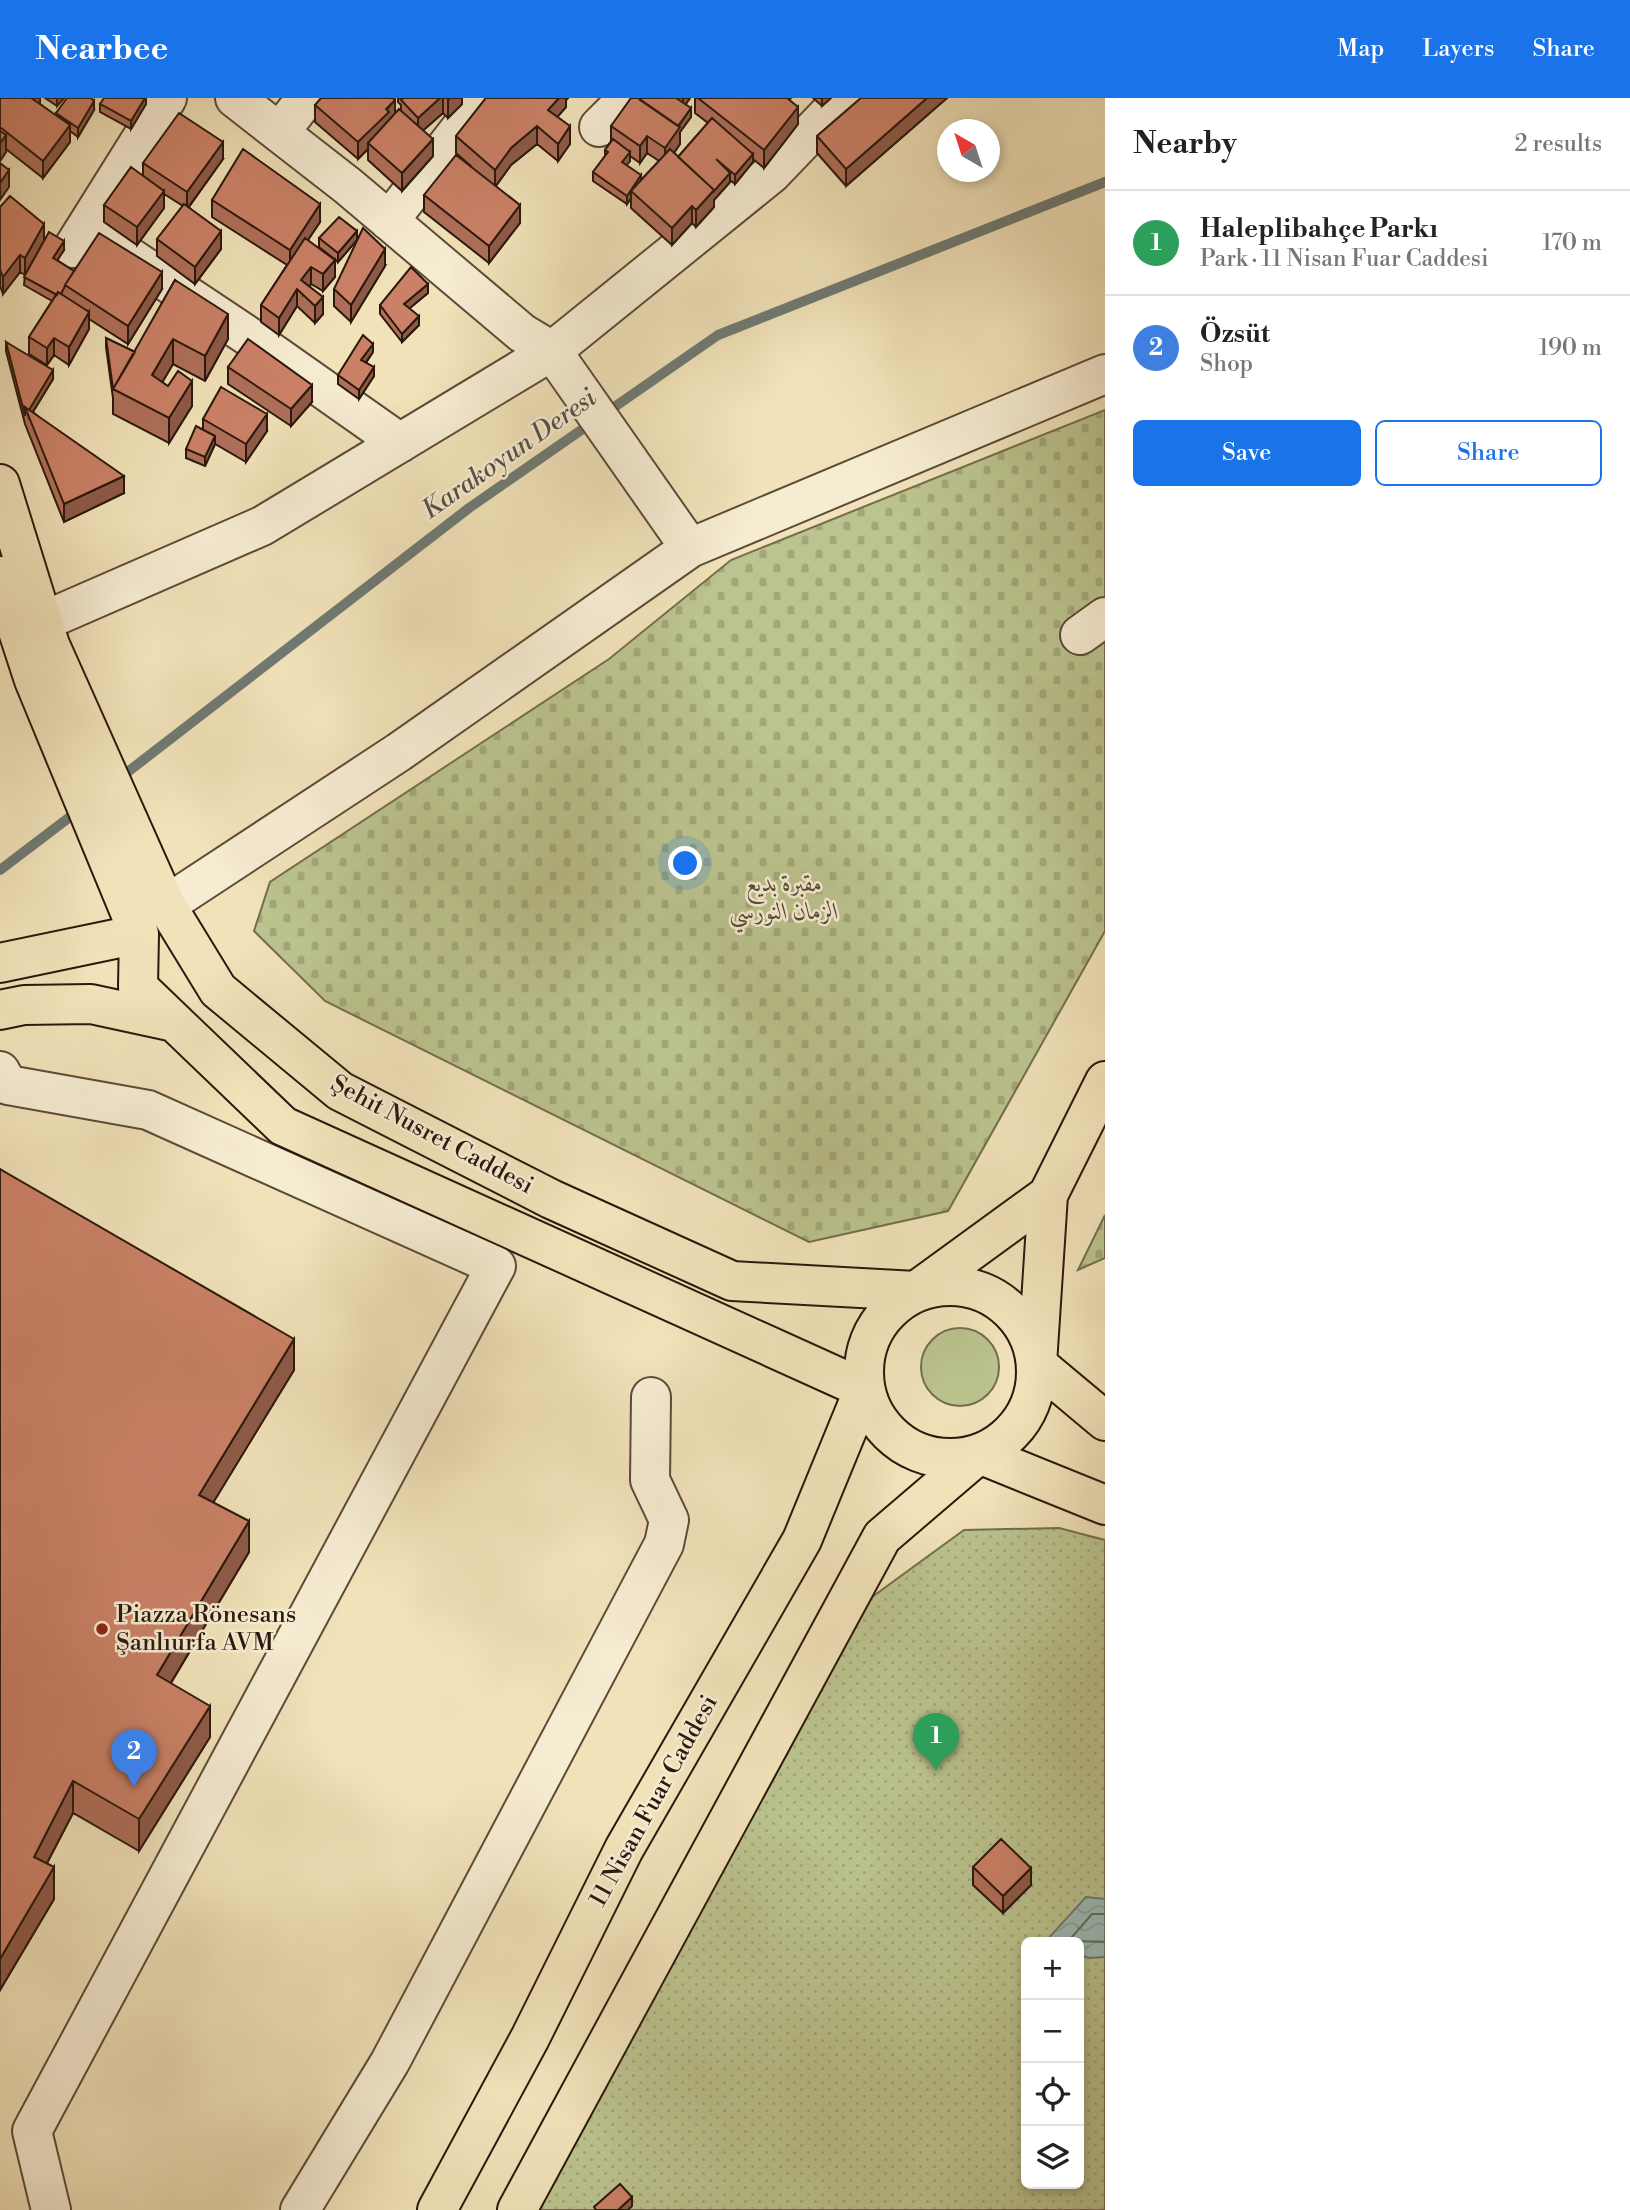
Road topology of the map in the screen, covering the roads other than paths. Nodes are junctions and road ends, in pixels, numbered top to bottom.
1 (167, 98) edge
2 (235, 98) edge
3 (306, 98) edge
4 (484, 98) edge
5 (628, 98) edge
6 (844, 98) edge
7 (599, 127) dead end
8 (280, 132) junction
9 (389, 220) junction
10 (552, 351) junction
11 (1105, 374) edge
12 (400, 443) junction
13 (0, 484) edge
14 (690, 548) junction
15 (0, 576) edge
16 (47, 633) junction
17 (166, 905) junction
18 (139, 934) junction
19 (0, 962) edge
20 (0, 1010) edge
21 (175, 1022) junction
22 (0, 1072) edge
23 (1105, 1082) edge
24 (1048, 1195) junction
25 (916, 1291) junction
26 (1037, 1364) junction
27 (864, 1389) junction
28 (651, 1397) dead end
29 (1105, 1421) edge
30 (979, 1454) junction
31 (1105, 1505) edge
32 (51, 2210) edge
33 (300, 2210) edge
34 (437, 2210) edge
35 (517, 2210) edge

1 - 12 street
2 - 8 street
3 - 8 street
4 - 9 street
5 - 7 street
6 - 10 street
8 - 9 street
9 - 10 street
10 - 12 street
10 - 14 street
11 - 14 street
12 - 16 street
13 - 16 main road, Şehit Nusret Caddesi
14 - 17 street
15 - 18 main road, Şehit Nusret Caddesi
16 - 17 main road, Şehit Nusret Caddesi
17 - 25 main road, Şehit Nusret Caddesi
18 - 19 main road
18 - 21 main road, Şehit Nusret Caddesi
20 - 21 main road
21 - 27 main road, Şehit Nusret Caddesi
22 - 32 street
23 - 24 main road
24 - 25 main road
24 - 26 main road
25 - 26 main road
25 - 27 main road
26 - 29 main road
26 - 30 main road
27 - 30 main road
27 - 34 main road, 11 Nisan Fuar Caddesi
28 - 33 street
30 - 31 main road
30 - 35 main road

